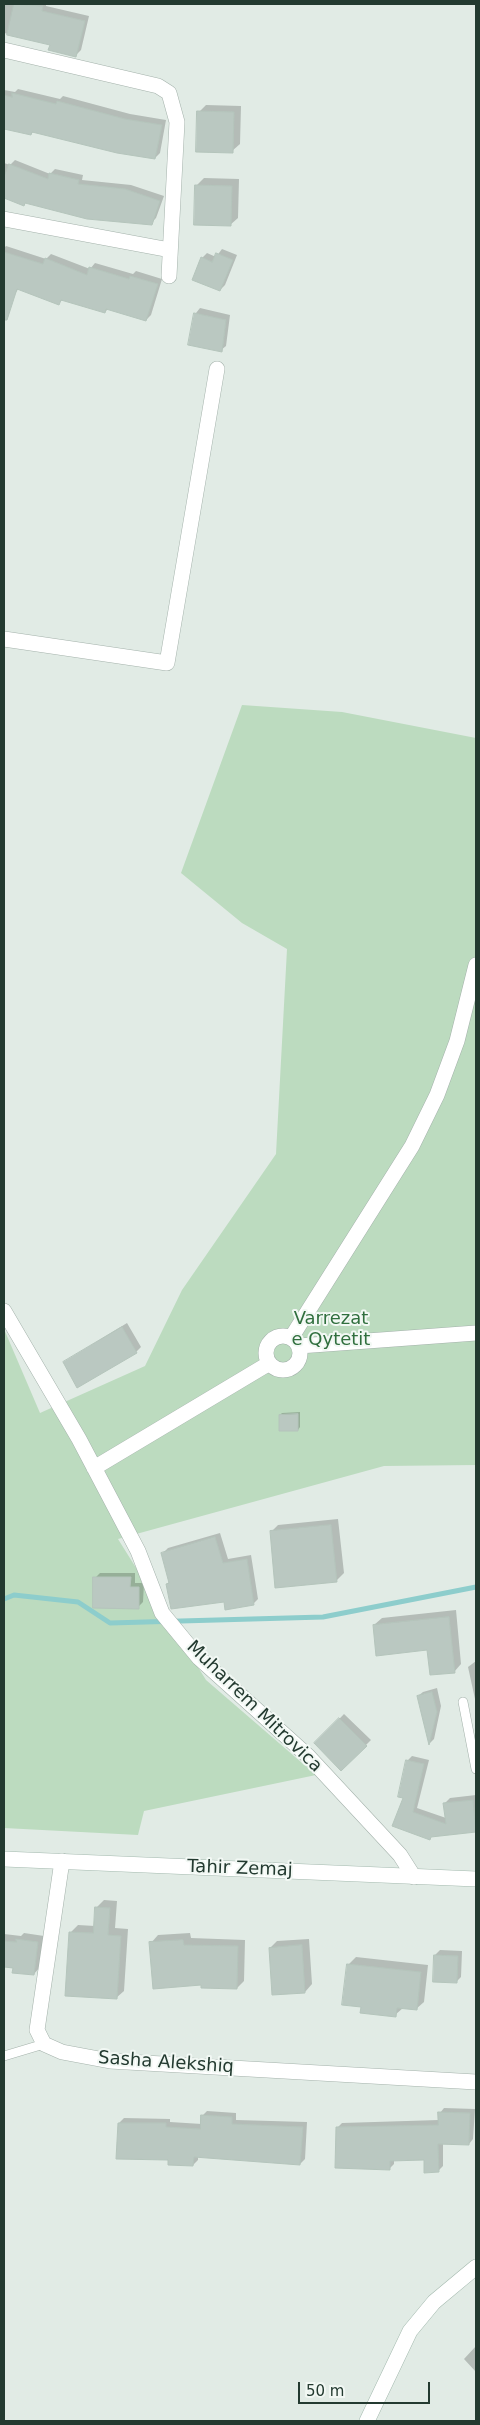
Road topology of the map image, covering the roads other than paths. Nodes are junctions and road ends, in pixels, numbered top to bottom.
1 (4, 50) edge
2 (4, 219) edge
3 (170, 250) junction
4 (169, 276) dead end
5 (217, 369) dead end
6 (4, 639) edge
7 (476, 965) edge
8 (4, 1311) edge
9 (476, 1333) edge
10 (295, 1342) junction
11 (268, 1364) junction
12 (94, 1468) junction
13 (463, 1702) dead end
14 (476, 1769) edge
15 (4, 1859) edge
16 (62, 1861) junction
17 (414, 1876) junction
18 (476, 1879) edge
19 (44, 2044) junction
20 (4, 2056) edge
21 (476, 2082) edge
22 (476, 2267) edge
23 (367, 2421) edge

1 - 3 street
2 - 3 street
3 - 4 street
5 - 6 street
7 - 10 street
8 - 12 street, Muharrem Mitrovica
9 - 10 street
10 - 11 street
10 - 11 street
11 - 12 street
12 - 17 street, Muharrem Mitrovica
13 - 14 lane
15 - 16 street, Tahir Zemaj
16 - 17 street, Tahir Zemaj
16 - 19 street
17 - 18 street, Tahir Zemaj
19 - 20 lane
19 - 21 street, Sasha Alekshiq
22 - 23 street

